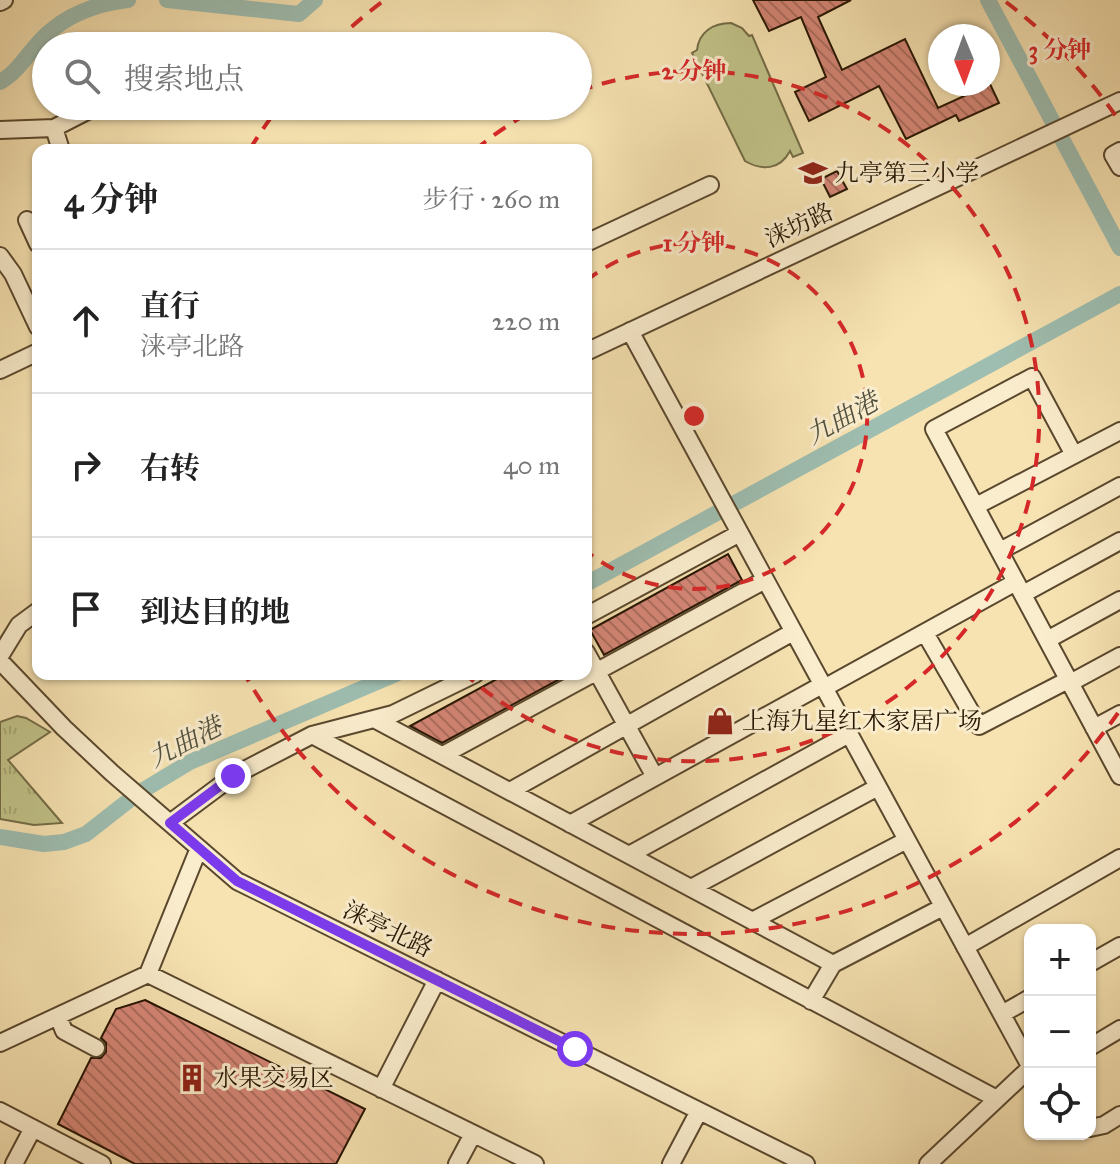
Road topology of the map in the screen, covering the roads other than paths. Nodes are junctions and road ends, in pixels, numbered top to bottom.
1 (1120, 101) edge
2 (70, 120) edge
3 (54, 128) junction
4 (0, 130) edge
5 (59, 144) edge
6 (1120, 151) edge
7 (1120, 167) edge
8 (710, 185) dead end
9 (27, 220) dead end
10 (32, 231) edge
11 (592, 240) edge
12 (0, 256) edge
13 (32, 314) edge
14 (630, 331) junction
15 (592, 349) edge
16 (32, 355) edge
17 (0, 370) edge
18 (1120, 431) edge
19 (1074, 455) junction
20 (1120, 486) edge
21 (976, 506) junction
22 (738, 531) junction
23 (1120, 541) edge
24 (1000, 551) junction
25 (765, 580) junction
26 (1020, 588) junction
27 (1120, 600) edge
28 (592, 613) edge
29 (32, 615) edge
30 (793, 632) junction
31 (925, 633) junction
32 (1047, 640) junction
33 (1120, 656) edge
34 (592, 663) edge
35 (2, 666) edge
36 (597, 672) junction
37 (592, 675) edge
38 (463, 680) edge
39 (582, 680) edge
40 (1069, 681) junction
41 (823, 686) junction
42 (1120, 714) edge
43 (374, 719) junction
44 (626, 726) junction
45 (1094, 728) junction
46 (849, 734) junction
47 (312, 735) junction
48 (443, 755) junction
49 (1120, 776) edge
50 (655, 777) junction
51 (878, 787) junction
52 (510, 791) junction
53 (170, 823) junction
54 (570, 824) junction
55 (907, 840) junction
56 (199, 848) junction
57 (629, 855) junction
58 (1120, 858) edge
59 (691, 888) junction
60 (943, 907) junction
61 (752, 921) junction
62 (1120, 946) edge
63 (965, 947) junction
64 (1096, 960) edge
65 (833, 964) junction
66 (148, 974) junction
67 (437, 980) junction
68 (811, 1001) junction
69 (1024, 1001) edge
70 (1002, 1014) junction
71 (58, 1016) junction
72 (1120, 1029) edge
73 (0, 1043) edge
74 (1096, 1043) edge
75 (96, 1048) dead end
76 (1024, 1056) edge
77 (1029, 1068) edge
78 (381, 1089) junction
79 (997, 1099) junction
80 (0, 1111) edge
81 (699, 1111) junction
82 (1120, 1115) edge
83 (1096, 1127) edge
84 (33, 1128) junction
85 (473, 1134) junction
86 (14, 1164) edge
87 (102, 1164) edge
88 (457, 1164) edge
89 (535, 1164) edge
90 (671, 1164) edge
91 (806, 1164) edge
92 (928, 1164) edge

1 - 14 street, 涞坊路
2 - 3 street
3 - 4 street
3 - 5 street
6 - 7 street
8 - 11 street
9 - 10 street
12 - 13 street
14 - 15 street, 涞坊路
14 - 22 street
16 - 17 street
18 - 19 street
19 - 21 street
19 - 21 street
20 - 24 street
21 - 24 street
22 - 25 street
22 - 28 street
23 - 26 street
24 - 26 street
25 - 30 street
25 - 36 street
26 - 31 street
26 - 32 street
27 - 32 street
29 - 35 street
30 - 41 street
30 - 44 street
31 - 40 street
31 - 41 street
32 - 40 street
33 - 40 street
34 - 36 street
35 - 53 street, 涞亭北路
36 - 37 street
36 - 44 street
38 - 43 street
39 - 48 street
40 - 45 street
41 - 46 street
41 - 50 street
42 - 45 street
43 - 47 street
43 - 48 street
44 - 50 street
44 - 52 street
45 - 49 street
46 - 51 street
46 - 57 street
47 - 53 street
47 - 68 street
48 - 52 street
50 - 54 street
51 - 55 street
51 - 59 street
52 - 54 street
53 - 56 street, 涞亭北路
54 - 57 street
55 - 60 street
55 - 61 street
56 - 66 street
56 - 67 street, 涞亭北路
57 - 59 street
58 - 63 street
59 - 61 street
60 - 63 street
60 - 65 street
61 - 65 street
62 - 64 street
63 - 70 street
65 - 68 street
66 - 71 street
66 - 78 street
67 - 78 street
67 - 81 street, 涞亭北路
68 - 79 street
69 - 70 street
70 - 76 street
71 - 73 street
71 - 75 street
72 - 74 street
77 - 79 street
78 - 85 street
79 - 92 street
80 - 84 street
81 - 90 street
81 - 91 street, 涞亭北路
82 - 83 street
84 - 86 street
84 - 87 street
85 - 88 street
85 - 89 street

